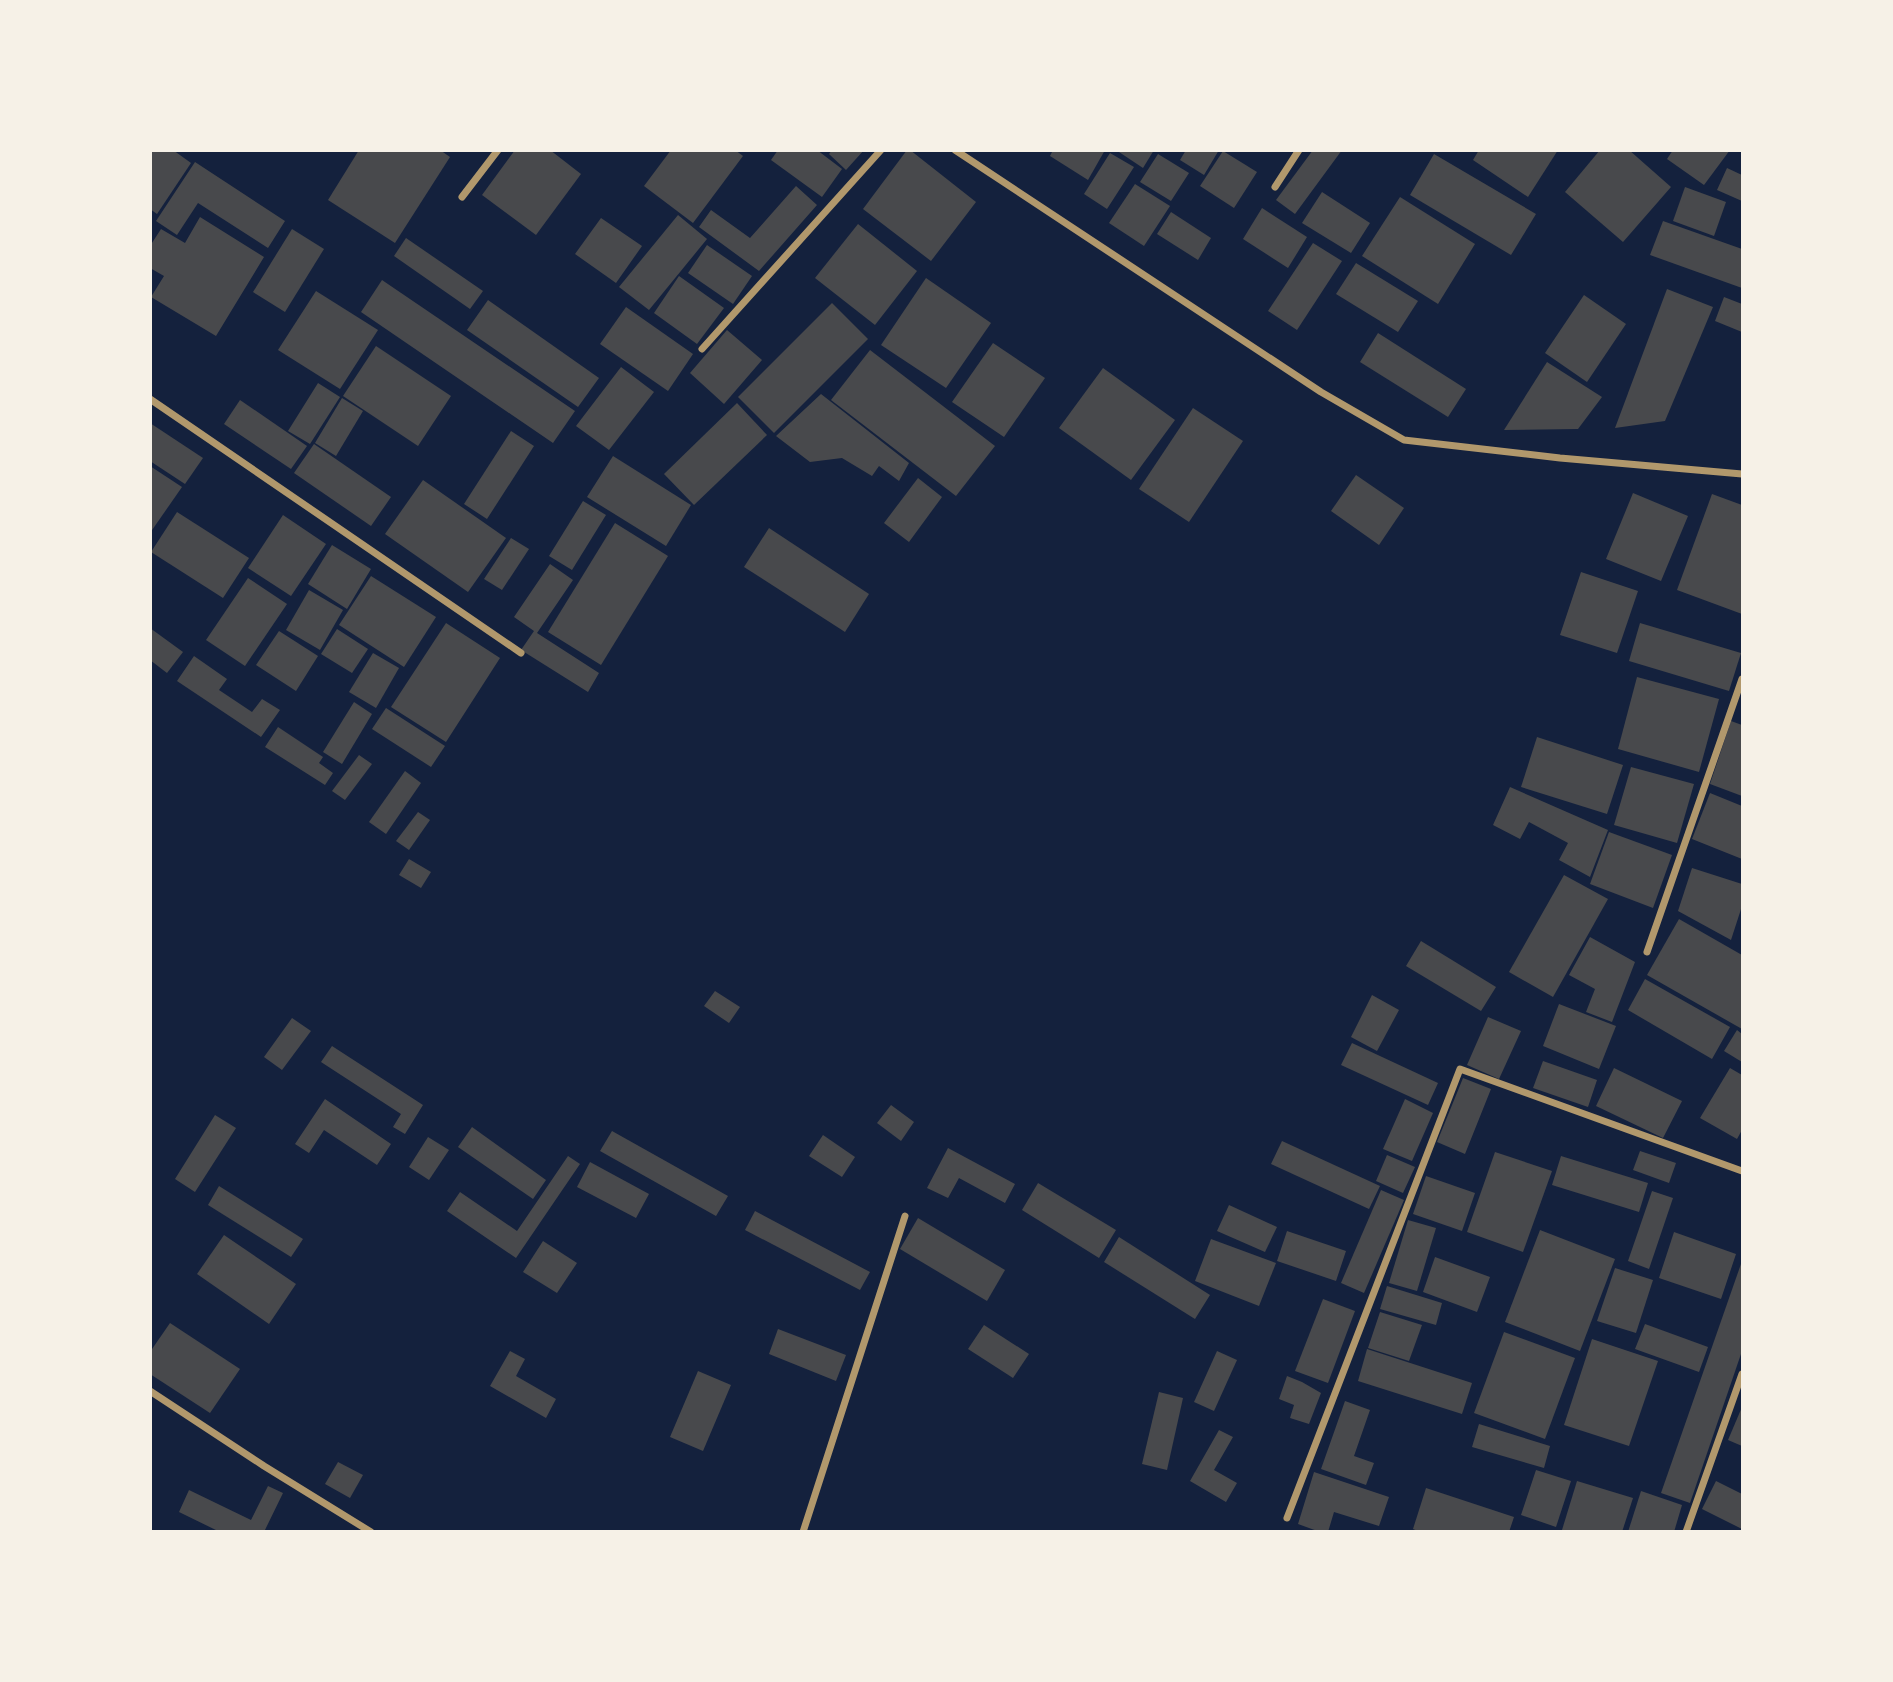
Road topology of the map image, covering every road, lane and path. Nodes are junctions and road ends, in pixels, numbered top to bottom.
1 (498, 150) edge
2 (881, 150) edge
3 (956, 150) edge
4 (1300, 150) edge
5 (1275, 187) dead end
6 (462, 197) dead end
7 (702, 349) dead end
8 (150, 399) edge
9 (1742, 474) edge
10 (521, 653) dead end
11 (1742, 680) edge
12 (1647, 952) dead end
13 (1742, 1171) edge
14 (905, 1216) dead end
15 (1742, 1374) edge
16 (150, 1391) edge
17 (1287, 1518) dead end
18 (372, 1531) edge
19 (803, 1531) edge
20 (1686, 1531) edge

1 - 6 street
2 - 7 street
3 - 9 street
4 - 5 street
8 - 10 street
11 - 12 street
13 - 17 street
14 - 19 street
15 - 20 street
16 - 18 street

